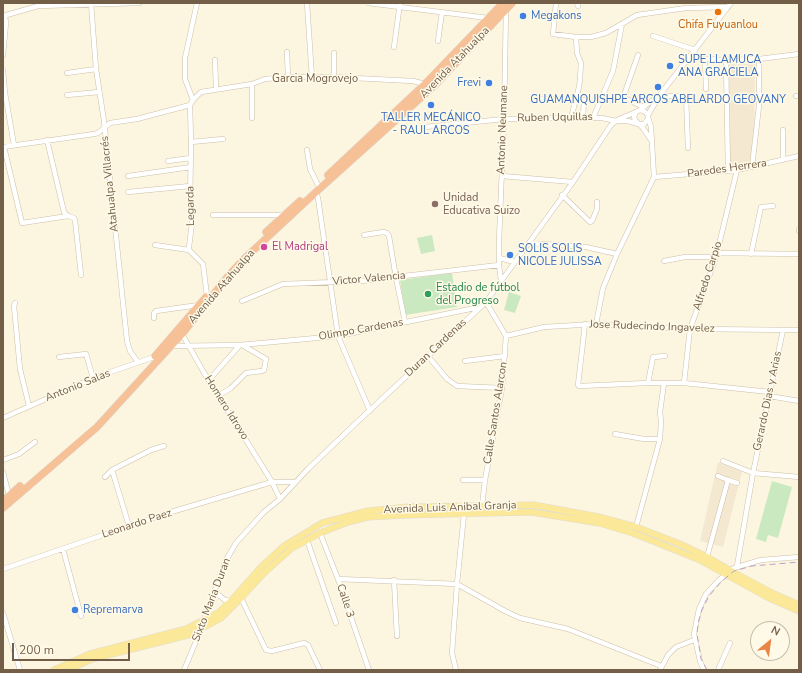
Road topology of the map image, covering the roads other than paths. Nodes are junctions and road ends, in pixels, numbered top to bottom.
1 (139, 3) edge
2 (197, 3) edge
3 (307, 3) edge
4 (368, 3) edge
5 (512, 3) edge
6 (556, 3) edge
7 (91, 4) edge
8 (56, 5) edge
9 (400, 5) edge
10 (505, 5) edge
11 (730, 5) edge
12 (686, 6) edge
13 (442, 12) junction
14 (4, 16) edge
15 (488, 18) junction
16 (622, 24) junction
17 (653, 36) dead end
18 (576, 37) junction
19 (438, 41) dead end
20 (394, 47) dead end
21 (695, 50) junction
22 (287, 52) dead end
23 (334, 52) dead end
24 (799, 54) edge
25 (3, 55) edge
26 (638, 55) dead end
27 (689, 58) junction
28 (705, 59) junction
29 (759, 59) junction
30 (216, 60) dead end
31 (726, 60) junction
32 (96, 69) junction
33 (3, 70) edge
34 (67, 73) dead end
35 (288, 77) junction
36 (334, 77) junction
37 (312, 78) junction
38 (252, 84) junction
39 (425, 84) junction
40 (216, 89) junction
41 (706, 89) dead end
42 (99, 92) junction
43 (66, 95) dead end
44 (659, 96) junction
45 (538, 99) dead end
46 (575, 100) junction
47 (584, 100) dead end
48 (191, 102) junction
49 (640, 110) junction
50 (648, 116) junction
51 (252, 118) dead end
52 (571, 118) junction
53 (583, 118) junction
54 (594, 118) junction
55 (504, 119) junction
56 (616, 121) junction
57 (639, 124) junction
58 (425, 127) dead end
59 (104, 128) junction
60 (783, 130) dead end
61 (223, 139) dead end
62 (47, 140) junction
63 (651, 141) junction
64 (192, 142) junction
65 (14, 145) junction
66 (3, 147) edge
67 (688, 148) dead end
68 (307, 150) dead end
69 (799, 156) edge
70 (191, 158) junction
71 (783, 160) junction
72 (168, 161) dead end
73 (191, 167) junction
74 (752, 167) junction
75 (728, 170) junction
76 (737, 170) junction
77 (128, 176) dead end
78 (502, 176) junction
79 (654, 177) junction
80 (573, 182) junction
81 (190, 186) junction
82 (317, 189) junction
83 (128, 192) dead end
84 (562, 195) junction
85 (597, 202) dead end
86 (774, 206) dead end
87 (213, 215) dead end
88 (284, 215) junction
89 (68, 216) junction
90 (364, 235) dead end
91 (529, 243) junction
92 (155, 245) dead end
93 (189, 250) junction
94 (617, 254) junction
95 (750, 254) junction
96 (799, 254) edge
97 (716, 255) junction
98 (499, 258) junction
99 (664, 261) dead end
100 (514, 262) junction
101 (499, 265) junction
102 (81, 275) dead end
103 (396, 278) junction
104 (501, 281) junction
105 (330, 282) junction
106 (208, 298) junction
107 (242, 301) dead end
108 (486, 302) junction
109 (15, 303) dead end
110 (199, 304) junction
111 (480, 307) junction
112 (154, 318) dead end
113 (405, 322) junction
114 (585, 324) junction
115 (596, 324) junction
116 (690, 329) junction
117 (783, 330) junction
118 (799, 330) edge
119 (182, 334) junction
120 (338, 336) junction
121 (506, 336) junction
122 (241, 345) junction
123 (170, 346) junction
124 (189, 346) junction
125 (428, 356) junction
126 (505, 356) junction
127 (665, 356) dead end
128 (58, 357) dead end
129 (154, 358) junction
130 (465, 361) dead end
131 (138, 362) junction
132 (93, 378) junction
133 (208, 380) junction
134 (648, 383) junction
135 (664, 383) junction
136 (684, 383) junction
137 (502, 388) junction
138 (769, 394) junction
139 (218, 396) junction
140 (799, 401) edge
141 (29, 406) junction
142 (370, 411) junction
143 (3, 418) edge
144 (615, 434) dead end
145 (660, 439) junction
146 (35, 442) dead end
147 (164, 446) dead end
148 (3, 460) edge
149 (723, 461) dead end
150 (112, 470) junction
151 (3, 472) edge
152 (753, 472) junction
153 (718, 476) dead end
154 (105, 477) dead end
155 (799, 477) edge
156 (464, 480) dead end
157 (485, 480) junction
158 (728, 480) junction
159 (272, 482) junction
160 (296, 482) junction
161 (737, 483) dead end
162 (9, 496) junction
163 (280, 499) junction
164 (3, 501) edge
165 (482, 506) junction
166 (3, 508) edge
167 (464, 514) junction
168 (129, 526) junction
169 (636, 527) junction
170 (320, 533) junction
171 (307, 540) junction
172 (63, 548) junction
173 (799, 556) edge
174 (707, 557) junction
175 (737, 566) junction
176 (3, 569) edge
177 (728, 572) junction
178 (338, 578) junction
179 (394, 580) junction
180 (457, 584) junction
181 (215, 592) junction
182 (241, 598) junction
183 (231, 601) junction
184 (799, 605) edge
185 (799, 611) edge
186 (3, 613) edge
187 (81, 616) dead end
188 (204, 620) junction
189 (336, 623) dead end
190 (202, 628) junction
191 (397, 636) dead end
192 (694, 640) junction
193 (730, 643) dead end
194 (661, 668) edge
195 (20, 670) edge
196 (54, 670) edge
197 (68, 670) edge
198 (184, 670) edge
199 (320, 670) edge
200 (369, 670) edge
201 (457, 670) edge
202 (704, 670) edge
203 (718, 670) edge

1 - 7 street
2 - 48 street, Legarda
3 - 37 street
4 - 9 street
5 - 10 highway, Avenida Atahualpa
6 - 18 street
7 - 8 street
7 - 32 street, Atahualpa Villacrés
8 - 14 street
9 - 13 street
9 - 20 street
10 - 15 highway, Avenida Atahualpa
10 - 55 street, Antonio Neumane
10 - 82 highway, Avenida Atahualpa
11 - 12 street
11 - 21 street
12 - 16 street
13 - 15 street
13 - 19 street
14 - 25 street
15 - 39 highway, Avenida Atahualpa
16 - 18 street
16 - 54 street
17 - 21 street
18 - 46 street
21 - 27 street
22 - 35 street
23 - 36 street
24 - 29 street
26 - 49 street
27 - 28 street
27 - 44 street
28 - 31 street
28 - 41 street
29 - 31 street
29 - 74 street
30 - 40 street
31 - 75 street
32 - 34 street
32 - 42 street, Atahualpa Villacrés
33 - 65 street
35 - 37 street, Garcia Mogrovejo
35 - 38 street, Garcia Mogrovejo
36 - 37 street, Garcia Mogrovejo
36 - 39 street, Garcia Mogrovejo
38 - 40 street, Garcia Mogrovejo
38 - 51 street
39 - 82 highway, Avenida Atahualpa
40 - 48 street, Garcia Mogrovejo
42 - 43 street
42 - 59 street, Atahualpa Villacrés
44 - 49 street
44 - 50 street
44 - 67 street
45 - 46 street
46 - 52 street
47 - 53 street
48 - 59 street, Garcia Mogrovejo
48 - 64 street, Legarda
49 - 50 street
49 - 56 street
49 - 57 street
50 - 57 street
50 - 63 street
52 - 53 street, Ruben Uquillas
52 - 55 street, Ruben Uquillas
53 - 54 street, Ruben Uquillas
54 - 56 street, Ruben Uquillas
55 - 58 street, Ruben Uquillas
55 - 78 street, Antonio Neumane
56 - 57 street
56 - 80 street, Duran Cardenas
57 - 63 street
59 - 62 street, Garcia Mogrovejo
59 - 131 street, Atahualpa Villacrés
60 - 71 street
61 - 64 street
62 - 65 street, Garcia Mogrovejo
62 - 89 street
63 - 79 street
64 - 70 street, Legarda
65 - 66 street, Garcia Mogrovejo
66 - 89 street
68 - 82 street
69 - 71 street, Paredes Herrera
70 - 72 street
70 - 73 street, Legarda
71 - 74 street, Paredes Herrera
73 - 77 street
73 - 81 street, Legarda
74 - 76 street, Paredes Herrera
75 - 76 street, Paredes Herrera
75 - 79 street, Paredes Herrera
76 - 97 street, Alfredo Carpio
78 - 80 street
78 - 98 street, Antonio Neumane
79 - 94 street
80 - 84 street, Duran Cardenas
81 - 83 street
81 - 93 street, Legarda
82 - 88 highway, Avenida Atahualpa
82 - 105 street
82 - 106 highway, Avenida Atahualpa
84 - 85 street
84 - 91 street, Duran Cardenas
86 - 95 street
87 - 88 street
88 - 106 highway, Avenida Atahualpa
89 - 102 street
90 - 103 street
91 - 94 street
91 - 100 street, Duran Cardenas
92 - 93 street
93 - 106 street
94 - 115 street
95 - 96 street
95 - 97 street
97 - 99 street
97 - 116 street, Alfredo Carpio
98 - 100 street
98 - 101 street, Antonio Neumane
100 - 104 street, Duran Cardenas
101 - 103 street, Victor Valencia
101 - 104 street, Antonio Neumane
103 - 105 street, Victor Valencia
103 - 113 street
104 - 108 street, Duran Cardenas
105 - 107 street, Victor Valencia
105 - 120 street
106 - 110 highway, Avenida Atahualpa
106 - 119 highway, Avenida Atahualpa
108 - 111 street, Duran Cardenas
108 - 121 street
109 - 141 street
110 - 112 street
110 - 129 highway, Avenida Atahualpa
111 - 113 street, Olimpo Cardenas
111 - 125 street, Duran Cardenas
113 - 120 street, Olimpo Cardenas
114 - 115 street, Jose Rudecindo Ingavelez
114 - 121 street, Jose Rudecindo Ingavelez
114 - 134 street
115 - 116 street, Jose Rudecindo Ingavelez
116 - 117 street, Jose Rudecindo Ingavelez
116 - 136 street, Alfredo Carpio
117 - 118 street, Jose Rudecindo Ingavelez
117 - 138 street, Gerardo Dias y Arias
119 - 123 highway, Avenida Atahualpa
119 - 124 street, Homero Idrovo
120 - 122 street, Olimpo Cardenas
120 - 142 street
121 - 126 street, Calle Santos Alarcon
122 - 124 street, Olimpo Cardenas
122 - 133 street
122 - 139 street
123 - 124 street, Olimpo Cardenas
123 - 166 highway, Avenida Atahualpa
124 - 133 street, Homero Idrovo
125 - 137 street
125 - 142 street, Duran Cardenas
126 - 130 street
126 - 137 street, Calle Santos Alarcon
127 - 134 street
128 - 132 street
129 - 131 street, Antonio Salas
129 - 162 highway, Avenida Atahualpa
131 - 132 street, Antonio Salas
132 - 141 street, Antonio Salas
133 - 139 street, Homero Idrovo
134 - 135 street
135 - 136 street
135 - 145 street
136 - 138 street
137 - 157 street, Calle Santos Alarcon
138 - 140 street
138 - 152 street, Gerardo Dias y Arias
139 - 159 street, Homero Idrovo
141 - 143 street, Antonio Salas
142 - 160 street, Duran Cardenas
144 - 145 street
145 - 169 street
146 - 148 street
147 - 150 street
149 - 152 street
150 - 154 street
150 - 168 street
151 - 162 street
152 - 155 street
152 - 175 street, Gerardo Dias y Arias
153 - 158 street
156 - 157 street
157 - 165 street, Calle Santos Alarcon
158 - 161 street
158 - 174 street
159 - 160 street
159 - 163 street, Homero Idrovo
159 - 168 street, Leonardo Paez
160 - 163 street, Sixto Maria Duran
162 - 164 highway, Avenida Atahualpa
163 - 181 street, Sixto Maria Duran
165 - 169 main road, Avenida Luis Anibal Granja
165 - 183 main road, Avenida Luis Anibal Granja
167 - 170 main road, Avenida Luis Anibal Granja
167 - 177 main road, Avenida Luis Anibal Granja
167 - 180 street
168 - 172 street, Leonardo Paez
169 - 174 main road, Avenida Luis Anibal Granja
170 - 171 main road, Avenida Luis Anibal Granja
170 - 178 street, Calle 3
171 - 182 main road, Avenida Luis Anibal Granja
171 - 189 street
172 - 176 street, Leonardo Paez
172 - 187 street
173 - 175 street
174 - 177 main road, Avenida Luis Anibal Granja
175 - 177 street
177 - 184 main road, Avenida Luis Anibal Granja
177 - 185 main road, Avenida Luis Anibal Granja
177 - 192 street
178 - 179 street
178 - 200 street, Calle 3
179 - 180 street
179 - 191 street
180 - 194 street
180 - 201 street
181 - 183 street
181 - 188 street, Sixto Maria Duran
182 - 190 main road, Avenida Luis Anibal Granja
182 - 199 street
183 - 188 main road, Avenida Luis Anibal Granja
186 - 195 street
188 - 190 street, Sixto Maria Duran
188 - 196 main road, Avenida Luis Anibal Granja
190 - 197 main road, Avenida Luis Anibal Granja
190 - 198 street, Sixto Maria Duran
192 - 194 street
192 - 202 street
193 - 203 street

